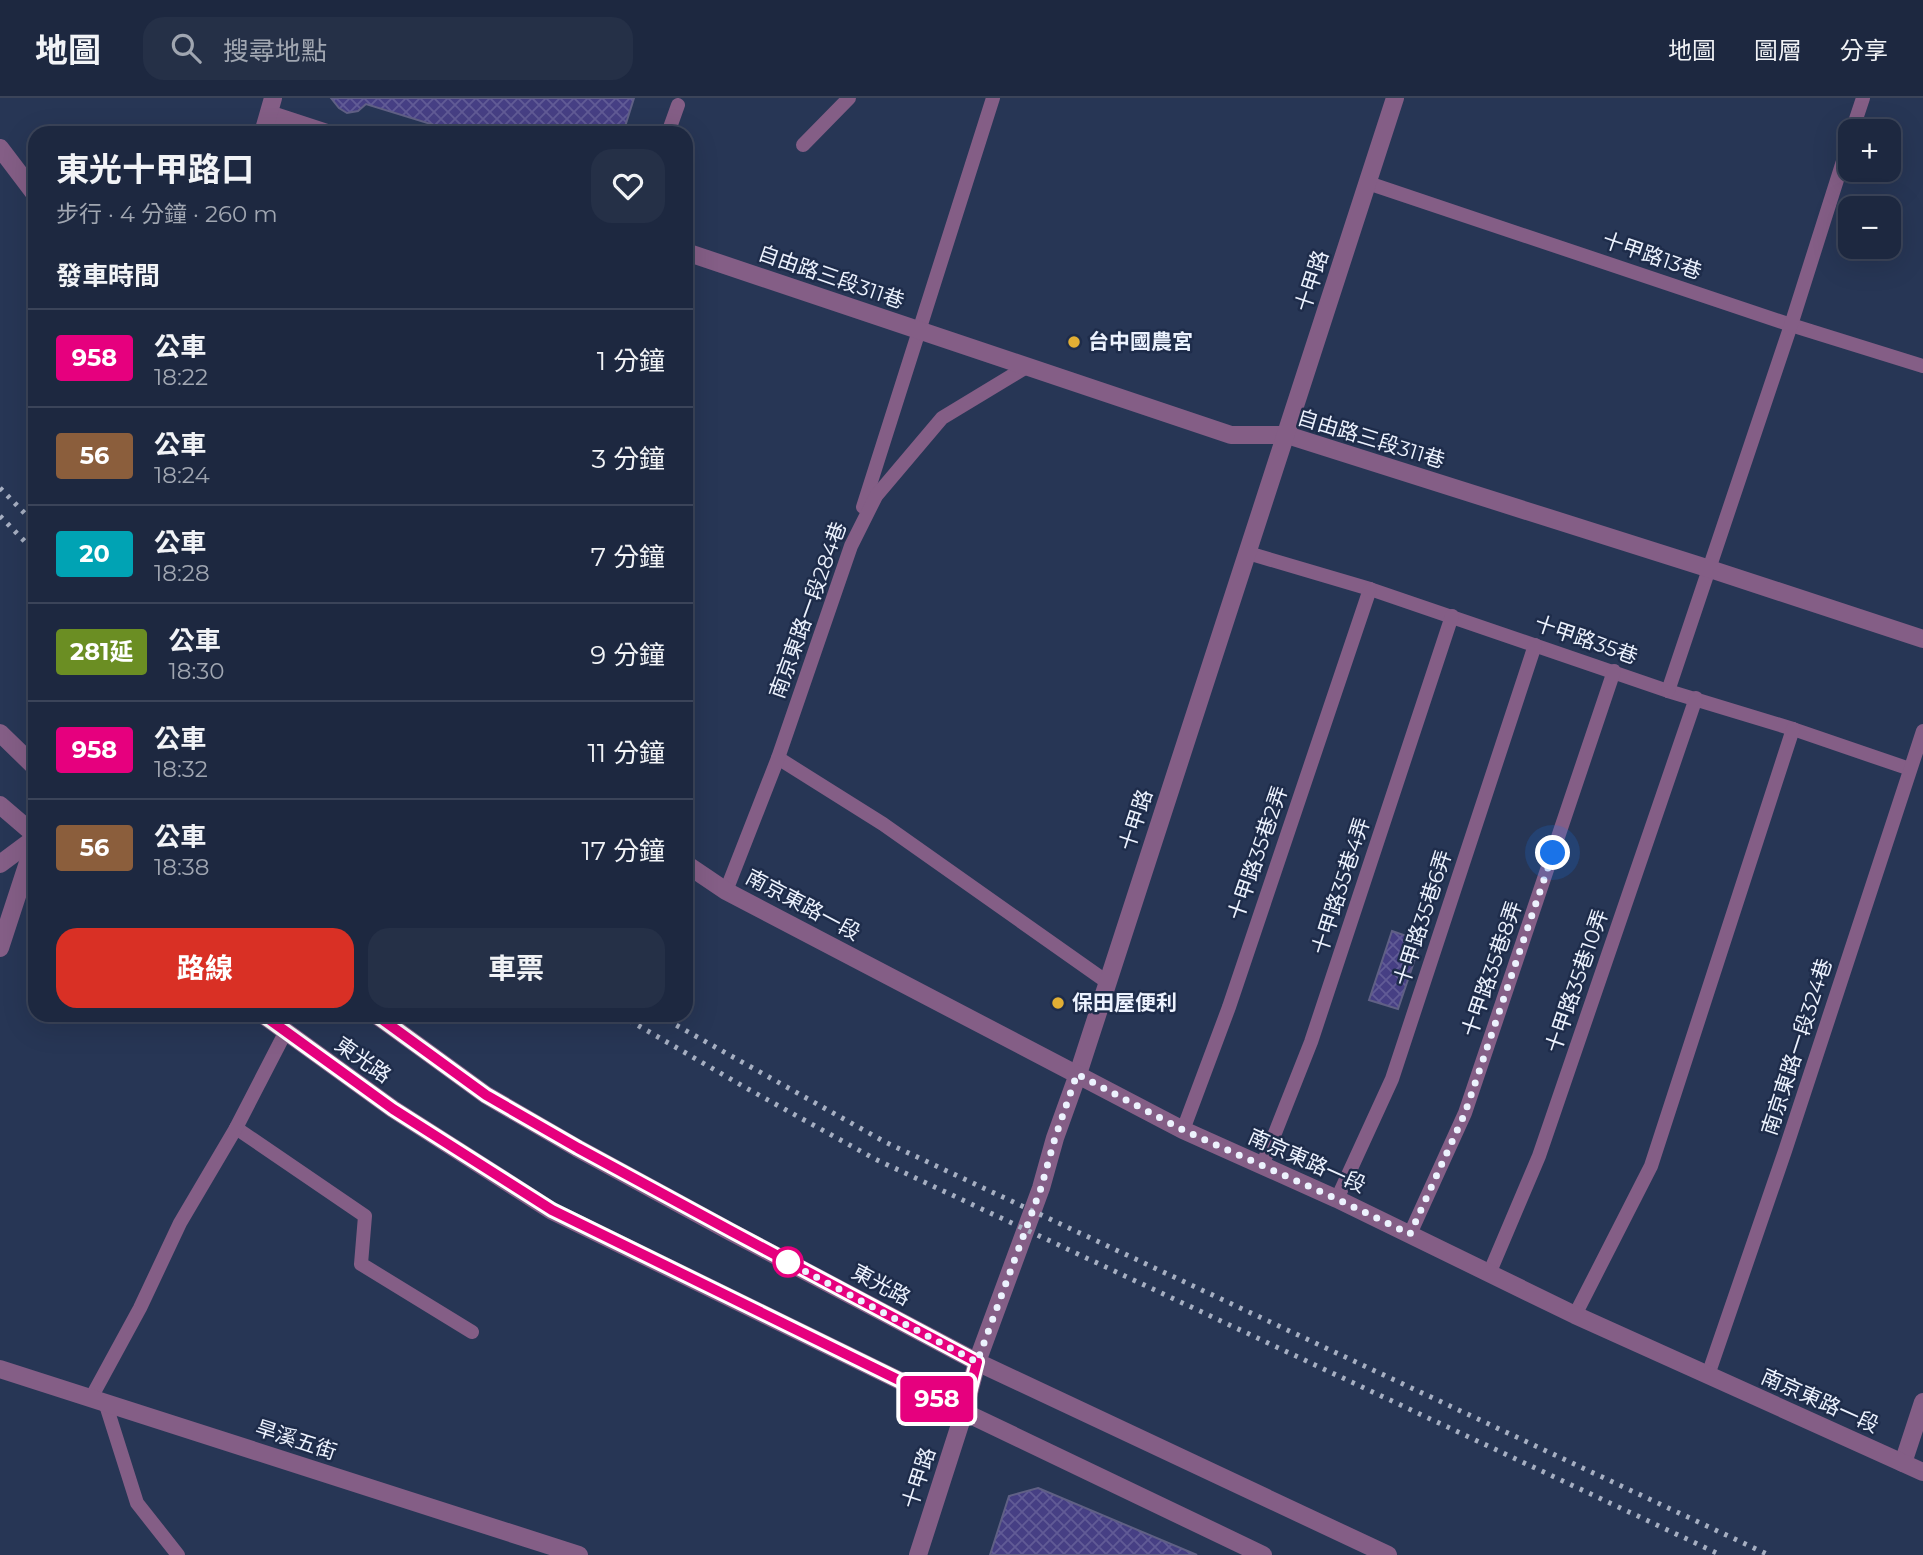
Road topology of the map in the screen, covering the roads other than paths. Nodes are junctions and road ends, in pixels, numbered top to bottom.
1 (849, 98) edge
2 (993, 98) edge
3 (1395, 98) edge
4 (1863, 98) edge
5 (678, 105) dead end
6 (271, 106) edge
7 (1856, 119) edge
8 (264, 126) edge
9 (312, 126) edge
10 (670, 126) edge
11 (803, 145) dead end
12 (0, 148) edge
13 (1838, 177) edge
14 (1368, 183) junction
15 (28, 185) edge
16 (693, 254) edge
17 (1791, 325) junction
18 (918, 330) junction
19 (1028, 366) junction
20 (1923, 366) edge
21 (1287, 435) junction
22 (851, 546) junction
23 (1248, 552) junction
24 (1710, 569) junction
25 (1370, 589) junction
26 (1452, 616) junction
27 (1923, 639) edge
28 (1535, 645) junction
29 (1614, 671) junction
30 (1668, 691) junction
31 (1696, 698) junction
32 (1793, 729) junction
33 (1923, 731) edge
34 (0, 733) edge
35 (778, 758) junction
36 (28, 760) edge
37 (1910, 769) junction
38 (0, 805) edge
39 (28, 831) edge
40 (28, 843) edge
41 (28, 860) edge
42 (0, 864) edge
43 (693, 869) edge
44 (726, 891) junction
45 (0, 948) edge
46 (1107, 982) junction
47 (272, 1022) edge
48 (386, 1022) edge
49 (285, 1033) junction
50 (1077, 1074) junction
51 (236, 1128) junction
52 (1183, 1130) junction
53 (1262, 1166) junction
54 (1337, 1199) junction
55 (1410, 1234) junction
56 (1489, 1274) junction
57 (1575, 1315) junction
58 (472, 1332) dead end
59 (977, 1362) junction
60 (0, 1369) edge
61 (1708, 1375) junction
62 (98, 1400) junction
63 (1923, 1402) edge
64 (964, 1412) junction
65 (1903, 1463) junction
66 (1923, 1472) edge
67 (178, 1555) edge
68 (579, 1555) edge
69 (918, 1555) edge
70 (1263, 1555) edge
71 (1388, 1555) edge

1 - 11 lane
2 - 18 lane
3 - 14 street, 十甲路
4 - 7 lane
5 - 10 lane
6 - 8 street
6 - 9 street
12 - 15 street
13 - 17 lane
14 - 17 lane, 十甲路13巷
14 - 21 street, 十甲路
16 - 18 street, 自由路三段311巷
17 - 20 lane, 十甲路13巷
17 - 24 lane
18 - 19 street, 自由路三段311巷
18 - 22 lane
19 - 21 street, 自由路三段311巷
19 - 22 lane, 南京東路一段284巷
21 - 23 street, 十甲路
21 - 24 street, 自由路三段311巷
22 - 35 lane, 南京東路一段284巷
23 - 25 lane, 十甲路35巷
23 - 46 street, 十甲路
24 - 27 street, 自由路三段311巷
24 - 30 lane
25 - 26 lane, 十甲路35巷
25 - 52 lane, 十甲路35巷2弄
26 - 28 lane, 十甲路35巷
26 - 53 lane, 十甲路35巷4弄
28 - 29 lane, 十甲路35巷
28 - 54 lane, 十甲路35巷6弄
29 - 30 lane, 十甲路35巷
29 - 55 lane, 十甲路35巷8弄
30 - 31 lane, 十甲路35巷
31 - 32 lane, 十甲路35巷
31 - 56 lane, 十甲路35巷10弄
32 - 37 lane, 十甲路35巷
32 - 57 lane
33 - 37 lane, 南京東路一段324巷
34 - 36 street
35 - 44 lane, 南京東路一段284巷
35 - 46 lane
37 - 61 lane, 南京東路一段324巷
38 - 39 street
40 - 42 street
41 - 45 street
43 - 44 street, 南京東路一段
44 - 50 street, 南京東路一段
46 - 50 street, 十甲路
47 - 49 street, 東光路
48 - 59 street, 東光路
49 - 51 lane
49 - 64 street, 東光路
50 - 52 street, 南京東路一段
50 - 59 street, 十甲路
51 - 58 lane
51 - 62 lane
52 - 53 street, 南京東路一段
53 - 54 street, 南京東路一段
54 - 55 street, 南京東路一段
55 - 56 street, 南京東路一段
56 - 57 street, 南京東路一段
57 - 61 street, 南京東路一段
59 - 64 street, 十甲路
59 - 71 street, 東光路
60 - 62 street, 旱溪五街
61 - 65 street, 南京東路一段
62 - 67 lane
62 - 68 street, 旱溪五街
63 - 65 street
64 - 69 street, 十甲路
64 - 70 street, 東光路
65 - 66 street, 南京東路一段

